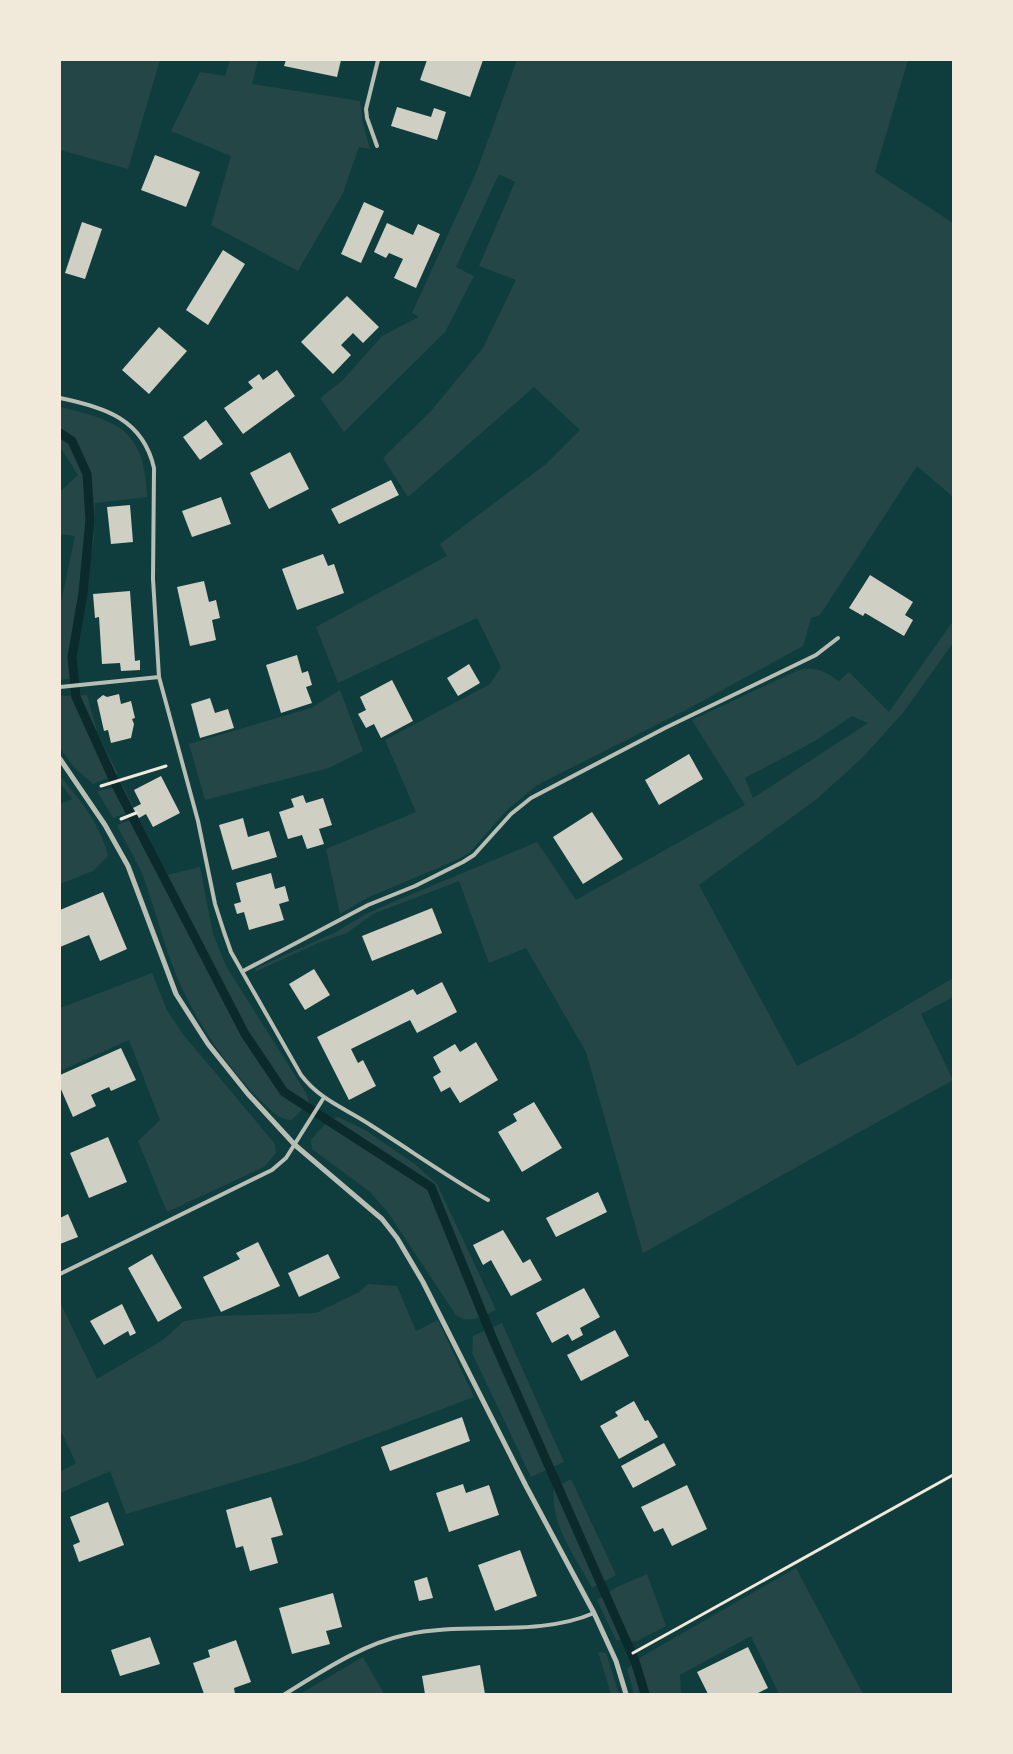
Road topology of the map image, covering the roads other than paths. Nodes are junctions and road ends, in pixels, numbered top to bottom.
1 (378, 60) edge
2 (377, 146) dead end
3 (60, 398) edge
4 (838, 638) dead end
5 (159, 677) junction
6 (60, 687) edge
7 (60, 759) edge
8 (243, 971) junction
9 (323, 1099) junction
10 (295, 1145) junction
11 (488, 1200) dead end
12 (60, 1274) edge
13 (594, 1613) junction
14 (285, 1694) edge
15 (626, 1694) edge

1 - 2 lane
3 - 5 lane
4 - 8 lane
5 - 6 lane
5 - 8 lane
7 - 10 street
8 - 9 lane
9 - 10 lane
9 - 11 lane
10 - 12 lane
10 - 13 street
13 - 14 lane
13 - 15 street

